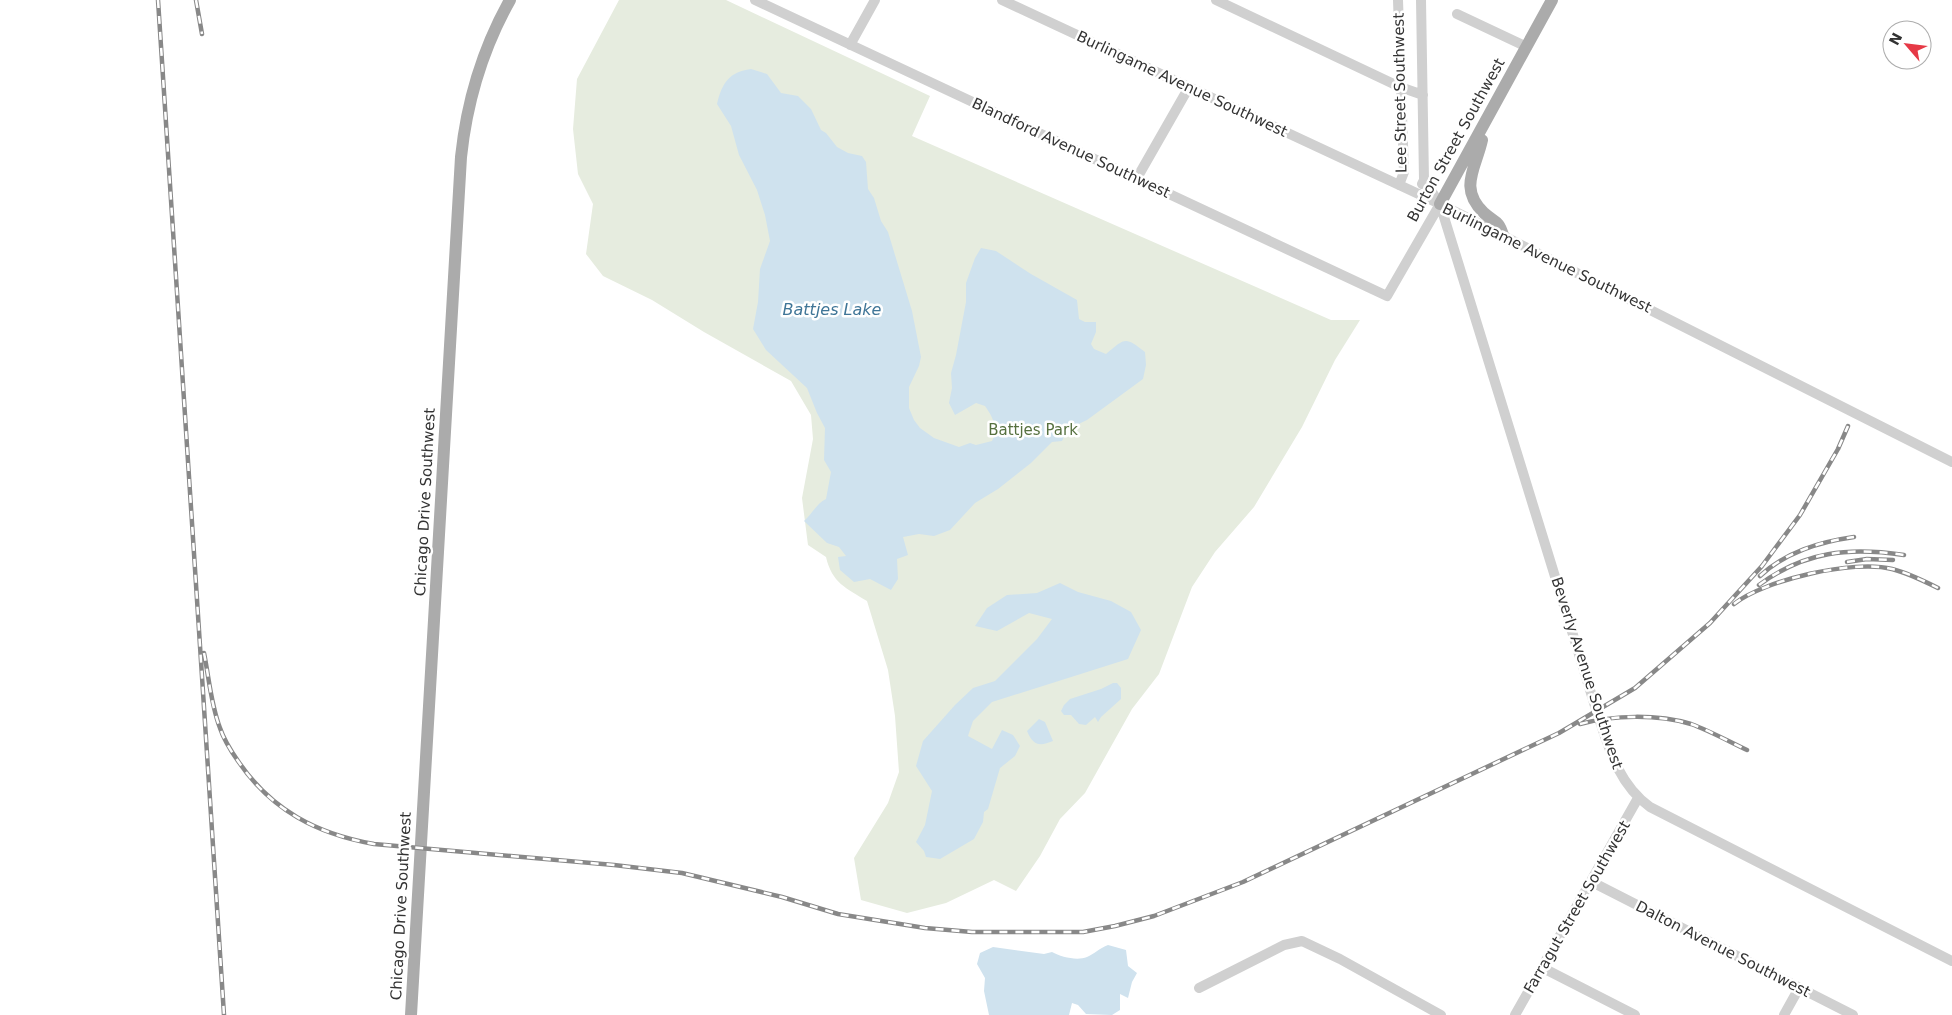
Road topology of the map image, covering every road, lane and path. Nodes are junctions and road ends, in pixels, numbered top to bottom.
1 (510, 0) edge
2 (755, 0) edge
3 (875, 0) edge
4 (1002, 0) edge
5 (1216, 0) edge
6 (1398, 0) edge
7 (1421, 0) edge
8 (1552, 0) edge
9 (1457, 14) dead end
10 (850, 45) junction
11 (1527, 47) junction
12 (1189, 87) junction
13 (1400, 87) junction
14 (1423, 95) junction
15 (1486, 121) junction
16 (1137, 178) junction
17 (1424, 180) junction
18 (1398, 185) junction
19 (1418, 194) junction
20 (1440, 204) junction
21 (1503, 235) junction
22 (1387, 296) joint
23 (1952, 462) edge
24 (1638, 798) junction
25 (1592, 882) junction
26 (1952, 961) edge
27 (1542, 968) junction
28 (1200, 988) dead end
29 (1799, 988) junction
30 (411, 1015) edge
31 (1441, 1015) edge
32 (1515, 1015) edge
33 (1635, 1015) edge
34 (1784, 1015) edge
35 (1853, 1015) edge

1 - 30 main road, Chicago Drive Southwest
2 - 10 street, Blandford Avenue Southwest
3 - 10 street
4 - 12 street, Burlingame Avenue Southwest
5 - 13 street
6 - 13 street, Lee Street Southwest
7 - 14 street, Lee Street Southwest
8 - 11 main road, Burton Street Southwest
9 - 11 street
10 - 16 street, Blandford Avenue Southwest
11 - 15 main road, Burton Street Southwest
12 - 16 street
12 - 18 street, Burlingame Avenue Southwest
13 - 14 street
13 - 18 street, Lee Street Southwest
14 - 17 street, Lee Street Southwest
15 - 20 main road, Burton Street Southwest
15 - 21 main road
16 - 22 street, Blandford Avenue Southwest
17 - 19 street, Lee Street Southwest
17 - 20 street, Lee Street Southwest
18 - 19 street, Burlingame Avenue Southwest
19 - 20 street, Burlingame Avenue Southwest
20 - 21 street, Burlingame Avenue Southwest
20 - 22 street, Burton Street Southwest
20 - 24 street, Beverly Avenue Southwest
21 - 23 street, Burlingame Avenue Southwest
24 - 25 street, Farragut Street Southwest
24 - 26 street, Beverly Avenue Southwest
25 - 27 street, Farragut Street Southwest
25 - 29 street, Dalton Avenue Southwest
27 - 32 street, Farragut Street Southwest
27 - 33 street
28 - 31 street
29 - 34 street
29 - 35 street, Dalton Avenue Southwest

